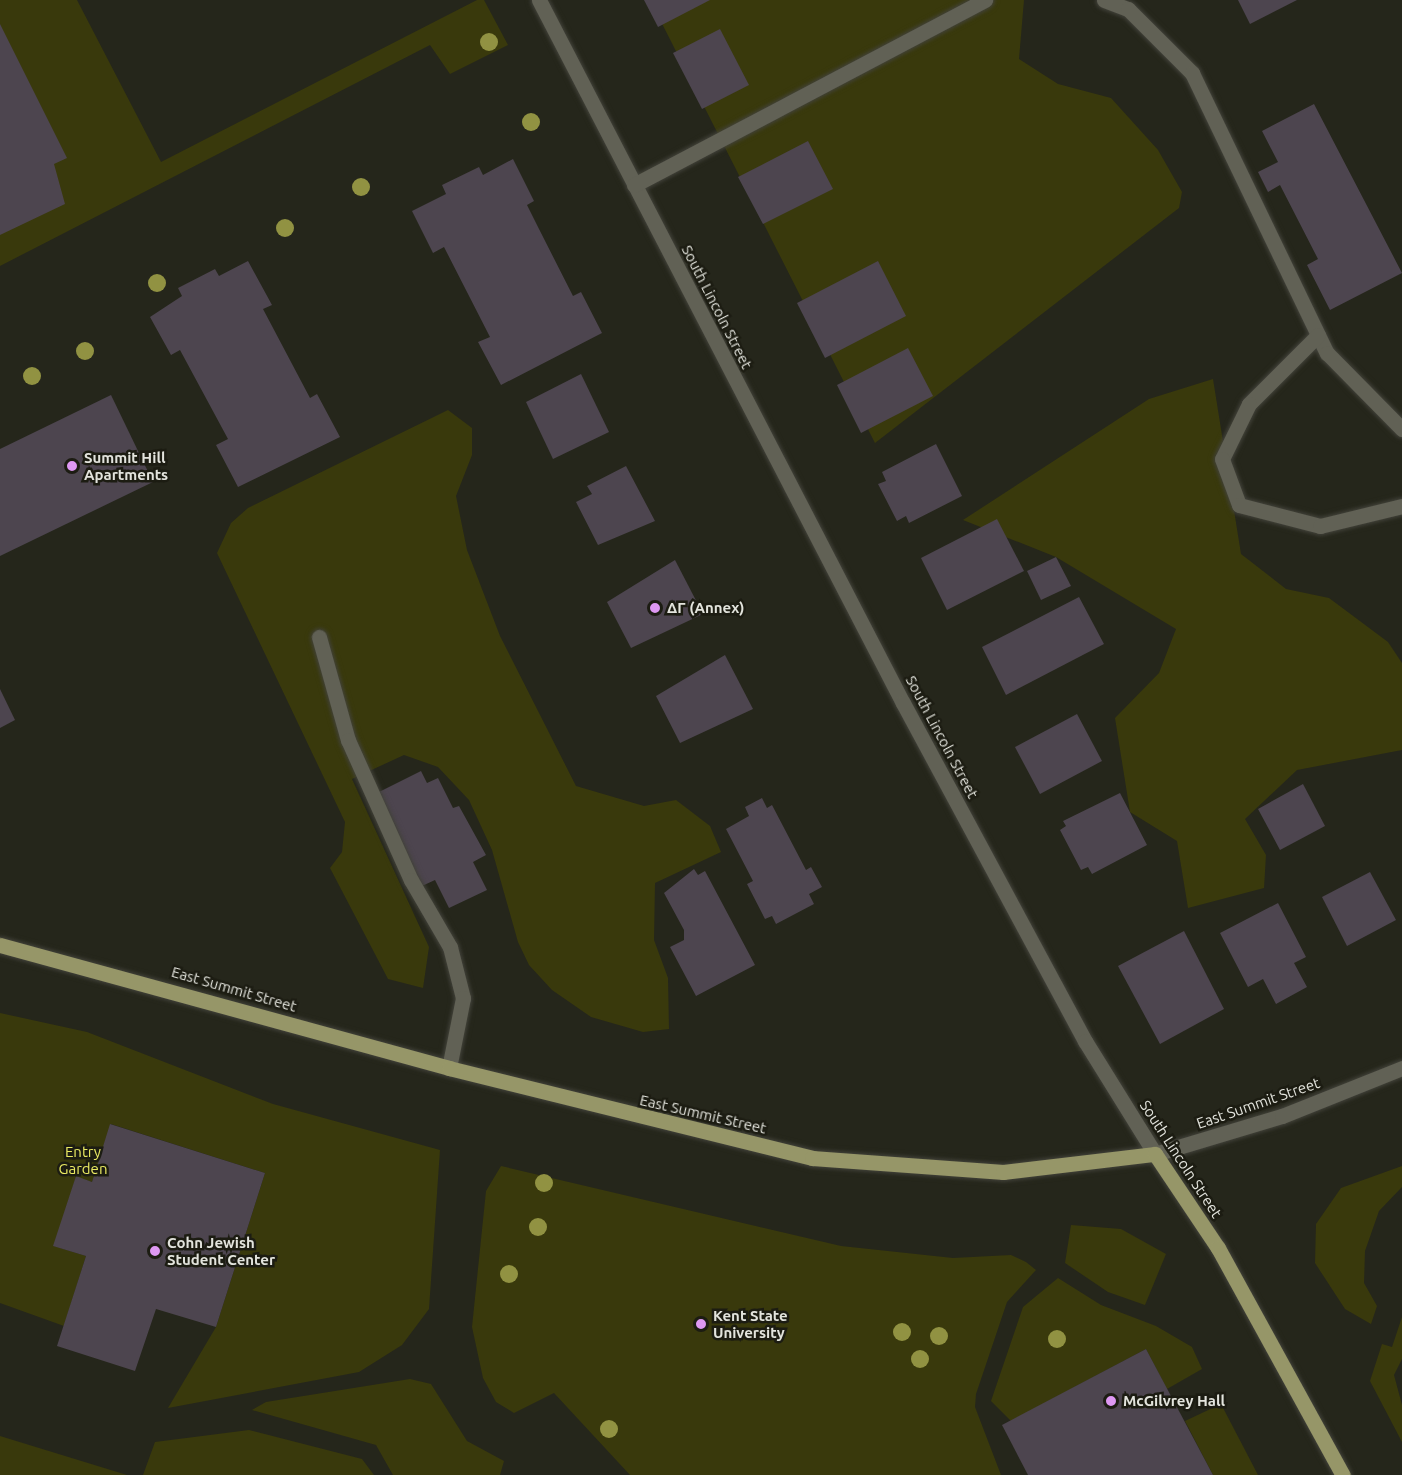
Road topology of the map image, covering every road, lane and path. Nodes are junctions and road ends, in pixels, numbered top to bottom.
1 (539, 0) edge
2 (986, 0) edge
3 (1104, 0) edge
4 (634, 185) junction
5 (1318, 335) junction
6 (1402, 429) edge
7 (1402, 506) edge
8 (319, 637) dead end
9 (0, 945) edge
10 (449, 1068) junction
11 (1402, 1068) edge
12 (1155, 1154) junction
13 (1343, 1475) edge

1 - 4 street, South Lincoln Street
2 - 4 street
3 - 5 street
4 - 12 street, South Lincoln Street
5 - 6 street
5 - 7 street
8 - 10 street
9 - 10 main road, East Summit Street
10 - 12 main road, East Summit Street
11 - 12 street, East Summit Street
12 - 13 main road, South Lincoln Street

